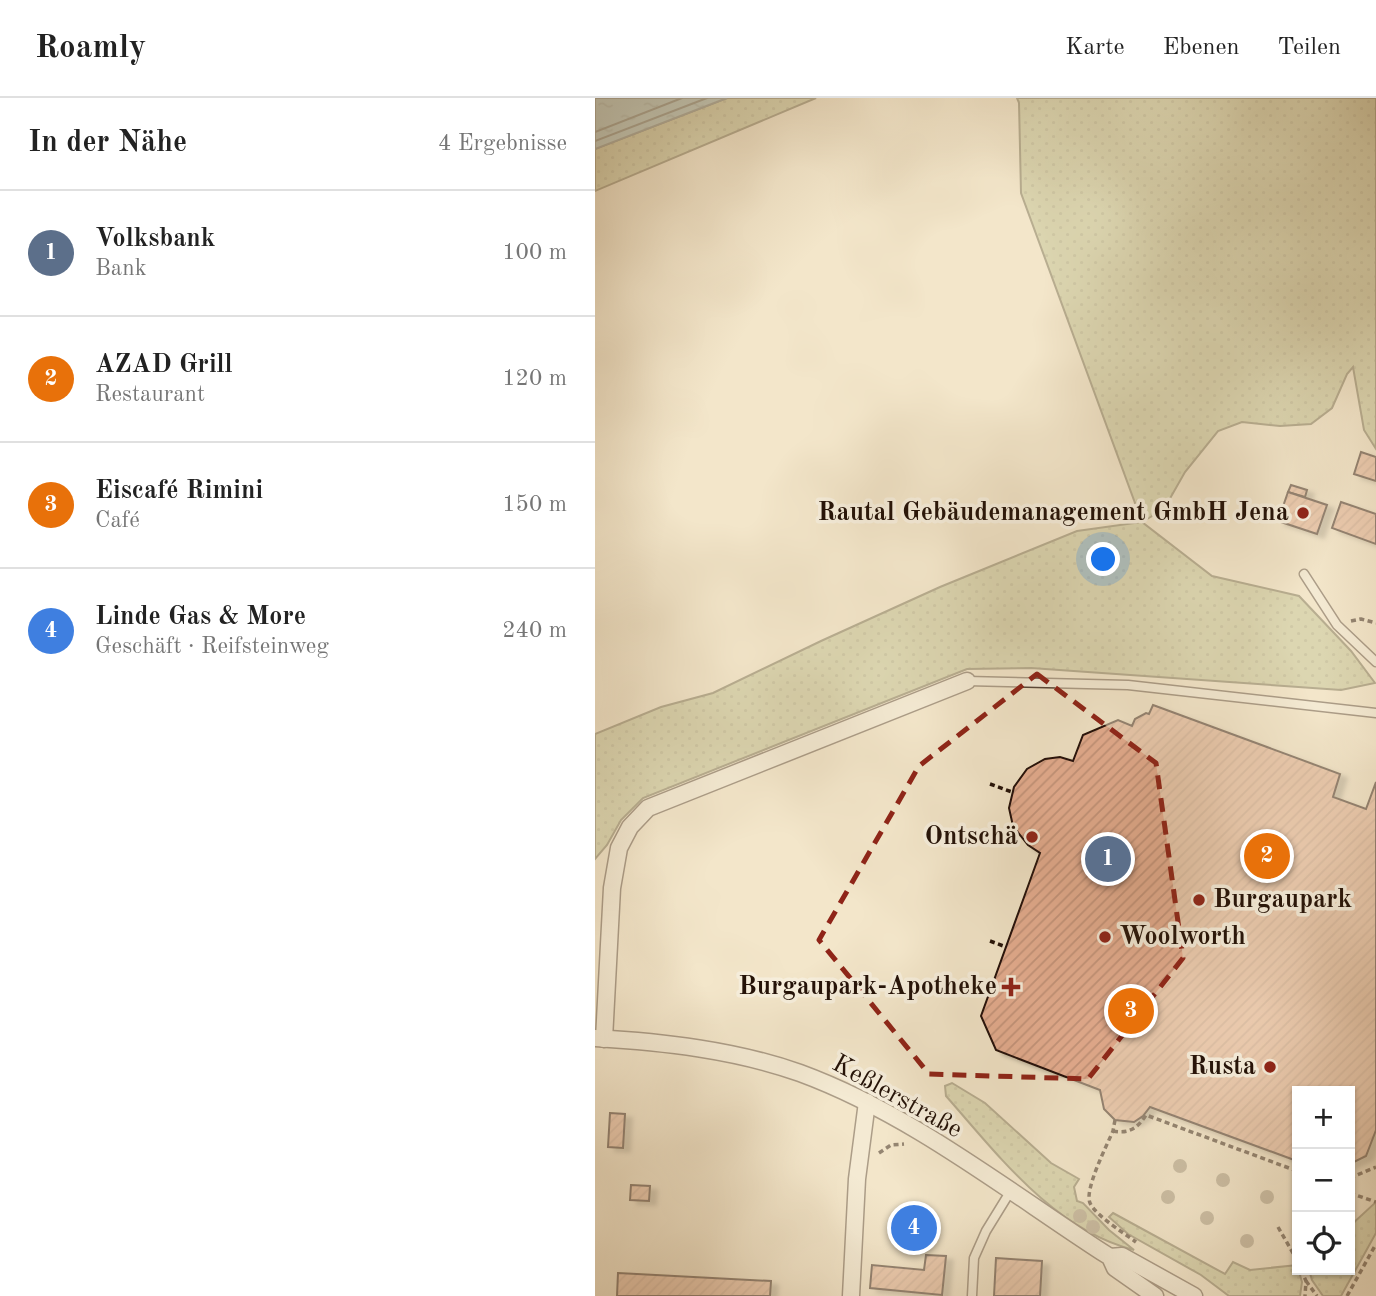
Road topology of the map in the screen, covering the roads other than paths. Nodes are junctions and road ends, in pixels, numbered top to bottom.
1 (1304, 574) dead end
2 (1376, 662) edge
3 (967, 681) joint
4 (1376, 713) edge
5 (599, 1038) edge
6 (867, 1102) junction
7 (1010, 1192) junction
8 (1110, 1257) junction
9 (851, 1296) edge
10 (972, 1296) edge
11 (1155, 1296) edge
12 (1194, 1296) edge

1 - 2 lane
3 - 4 lane
3 - 5 street
5 - 6 street, Keßlerstraße
6 - 7 street, Keßlerstraße
6 - 9 street
7 - 8 street, Keßlerstraße
7 - 10 lane
8 - 11 street, Keßlerstraße
8 - 12 street, Keßlerstraße

